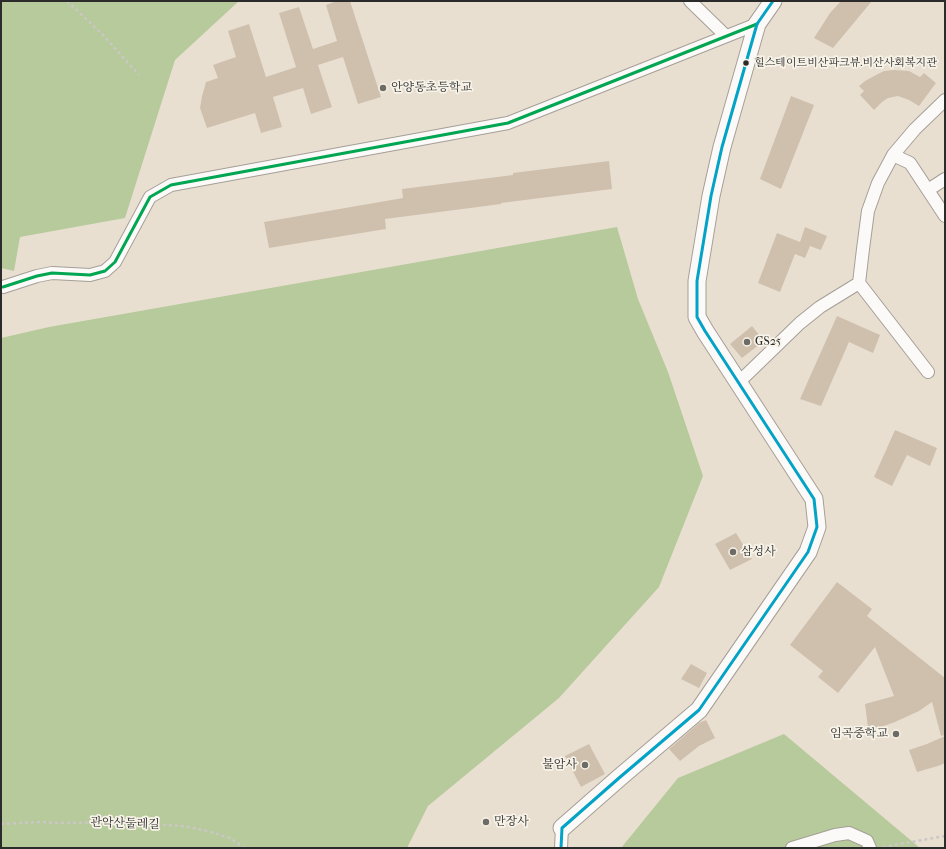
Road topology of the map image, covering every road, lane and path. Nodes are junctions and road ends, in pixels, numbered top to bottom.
1 (67, 1) edge
2 (690, 1) edge
3 (773, 1) edge
4 (757, 24) junction
5 (726, 36) junction
6 (139, 75) dead end
7 (945, 100) edge
8 (893, 155) junction
9 (945, 179) edge
10 (928, 190) junction
11 (945, 216) edge
12 (859, 283) junction
13 (3, 287) dead end
14 (928, 372) dead end
15 (738, 383) junction
16 (1, 824) edge
17 (562, 828) joint
18 (945, 836) edge
19 (245, 848) edge
20 (561, 848) edge
21 (792, 848) edge
22 (870, 848) edge
23 (877, 848) edge

1 - 6 path
2 - 5 street
3 - 4 street
4 - 5 street
4 - 15 street
5 - 13 street
7 - 8 street
8 - 10 street
8 - 12 street
9 - 10 street
10 - 11 street
12 - 14 street
12 - 15 street
15 - 17 street
16 - 19 path, 관악산둘레길
17 - 20 street
18 - 23 path
21 - 22 street

